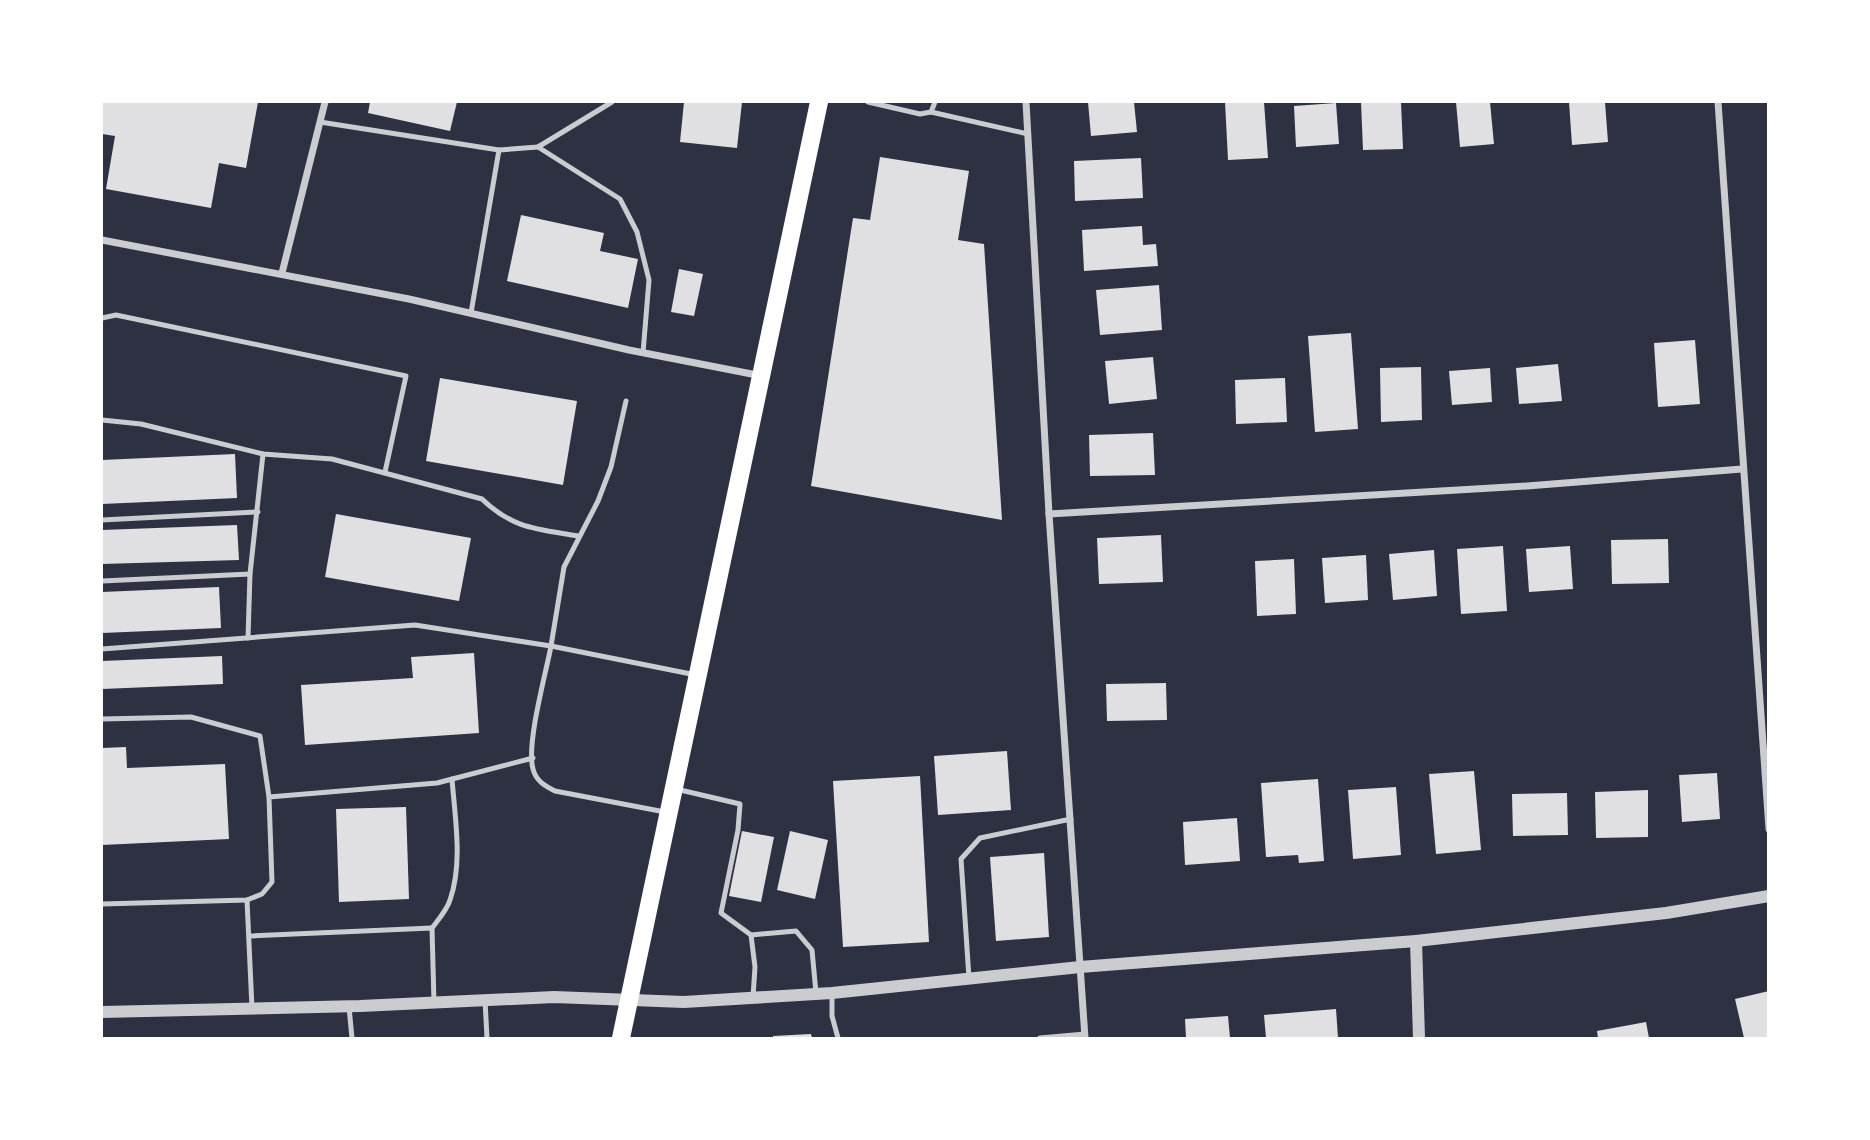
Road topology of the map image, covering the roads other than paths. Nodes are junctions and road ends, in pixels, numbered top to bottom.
1 (325, 102) edge
2 (612, 102) edge
3 (819, 102) edge
4 (868, 102) edge
5 (935, 102) edge
6 (1026, 102) edge
7 (1718, 102) edge
8 (931, 112) junction
9 (320, 122) junction
10 (1028, 134) junction
11 (538, 147) junction
12 (499, 150) junction
13 (102, 240) edge
14 (282, 273) junction
15 (471, 313) junction
16 (102, 318) edge
17 (643, 353) junction
18 (762, 376) junction
19 (626, 401) dead end
20 (102, 420) edge
21 (263, 454) junction
22 (1742, 469) junction
23 (385, 472) junction
24 (258, 512) junction
25 (1049, 514) junction
26 (102, 520) edge
27 (578, 536) junction
28 (250, 574) junction
29 (102, 581) edge
30 (248, 638) junction
31 (551, 646) junction
32 (102, 649) edge
33 (699, 676) junction
34 (102, 719) edge
35 (533, 758) junction
36 (452, 779) junction
37 (675, 789) junction
38 (269, 797) junction
39 (670, 813) junction
40 (1071, 820) junction
41 (1769, 829) edge
42 (1769, 896) edge
43 (247, 900) junction
44 (102, 904) edge
45 (432, 928) junction
46 (751, 935) junction
47 (249, 936) junction
48 (1416, 941) junction
49 (1080, 967) junction
50 (969, 978) junction
51 (816, 993) junction
52 (832, 993) junction
53 (753, 998) junction
54 (629, 999) junction
55 (485, 1000) junction
56 (434, 1003) junction
57 (349, 1006) junction
58 (252, 1008) junction
59 (102, 1012) edge
60 (1085, 1036) edge
61 (352, 1038) edge
62 (487, 1038) edge
63 (621, 1038) edge
64 (838, 1038) edge
65 (1040, 1038) edge
66 (1419, 1038) edge

1 - 9 street
2 - 11 lane
3 - 18 main road
4 - 8 lane
5 - 8 lane
6 - 10 street
7 - 22 street
8 - 10 lane
9 - 12 lane
9 - 14 street
10 - 25 street
11 - 12 lane
11 - 17 lane
12 - 15 lane
13 - 14 street
14 - 15 street
15 - 17 street
16 - 23 lane
17 - 18 street
18 - 33 main road
19 - 27 lane
20 - 21 lane
21 - 23 lane
21 - 24 lane
22 - 25 street
22 - 41 street
23 - 27 lane
24 - 26 lane
24 - 28 lane
25 - 40 street
27 - 31 lane
28 - 29 lane
28 - 30 lane
30 - 31 lane
30 - 32 lane
31 - 33 lane
31 - 35 lane
33 - 37 main road
34 - 38 lane
35 - 36 lane
35 - 39 lane
36 - 38 lane
36 - 45 lane
37 - 39 main road
37 - 46 lane
38 - 43 lane
39 - 54 main road
40 - 49 street
40 - 50 lane
42 - 48 street
43 - 44 lane
43 - 47 lane
45 - 47 lane
45 - 56 lane
46 - 51 lane
46 - 53 lane
47 - 58 lane
48 - 49 street
48 - 66 street
49 - 50 street
49 - 60 street
50 - 52 street
51 - 52 street
51 - 53 street
52 - 64 lane
53 - 54 street
54 - 55 street
54 - 63 main road
55 - 56 street
55 - 62 lane
56 - 57 street
57 - 58 street
57 - 61 lane
58 - 59 street
60 - 65 lane

